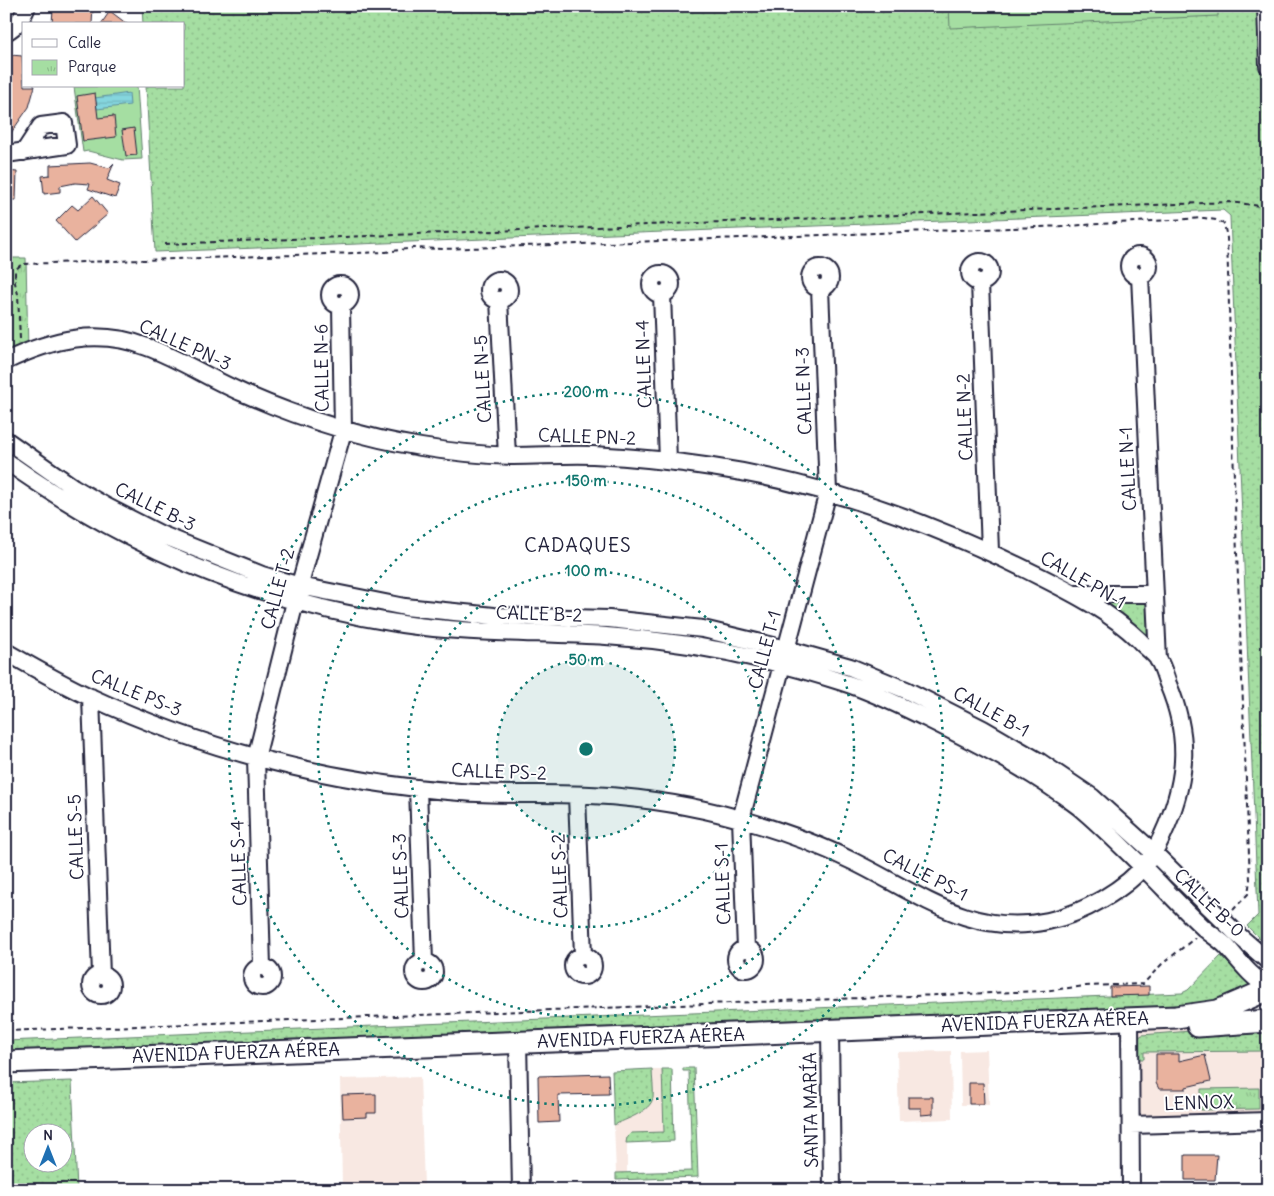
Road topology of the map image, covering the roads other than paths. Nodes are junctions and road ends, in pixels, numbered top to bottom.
1 (27, 6) edge
2 (1266, 6) edge
3 (6, 32) edge
4 (1268, 66) edge
5 (24, 152) dead end
6 (6, 154) edge
7 (1140, 276) dead end
8 (980, 282) dead end
9 (820, 288) dead end
10 (662, 294) dead end
11 (499, 300) dead end
12 (341, 306) dead end
13 (13, 358) edge
14 (343, 430) junction
15 (6, 440) edge
16 (507, 456) junction
17 (6, 461) edge
18 (668, 461) junction
19 (828, 492) junction
20 (103, 514) junction
21 (990, 551) junction
22 (300, 586) junction
23 (1076, 594) junction
24 (1154, 594) junction
25 (295, 602) junction
26 (786, 649) junction
27 (6, 652) edge
28 (1158, 660) junction
29 (782, 665) junction
30 (91, 697) junction
31 (978, 735) junction
32 (256, 758) junction
33 (418, 788) junction
34 (577, 795) junction
35 (741, 819) junction
36 (1154, 853) junction
37 (1144, 868) junction
38 (746, 949) dead end
39 (583, 956) dead end
40 (1268, 960) edge
41 (424, 962) dead end
42 (262, 967) dead end
43 (101, 975) dead end
44 (1268, 992) edge
45 (1268, 1021) edge
46 (1130, 1024) junction
47 (830, 1035) junction
48 (518, 1048) junction
49 (6, 1062) edge
50 (6, 1073) edge
51 (1268, 1121) edge
52 (1130, 1125) junction
53 (521, 1190) edge
54 (832, 1190) edge
55 (1131, 1190) edge

1 - 3 street
2 - 4 street
5 - 6 street
7 - 24 street, CALLE N-1
8 - 21 street, CALLE N-2
9 - 19 street, CALLE N-3
10 - 18 street, CALLE N-4
11 - 16 street, CALLE N-5
12 - 14 street, CALLE N-6
13 - 14 street, CALLE PN-3
14 - 16 street, CALLE PN-2
14 - 22 street, CALLE T-2
15 - 20 street, CALLE B-3
16 - 18 street, CALLE PN-2
17 - 20 street, CALLE B-3
18 - 19 street, CALLE PN-2
19 - 21 street, CALLE PN-1
19 - 26 street, CALLE T-1
20 - 22 street, CALLE B-3
20 - 25 street, CALLE B-3
21 - 23 street, CALLE PN-1
22 - 25 street, CALLE T-2
22 - 26 street, CALLE B-2
23 - 24 street
23 - 28 street, CALLE PN-1
24 - 28 street, CALLE N-1
25 - 29 street, CALLE B-2
25 - 32 street, CALLE T-2
26 - 29 street, CALLE T-1
26 - 31 street, CALLE B-1
27 - 30 street, CALLE PS-3
28 - 36 street, CALLE PN-1
29 - 31 street, CALLE B-1
29 - 35 street, CALLE T-1
30 - 32 street, CALLE PS-3
30 - 43 street, CALLE S-5
31 - 36 street, CALLE B-1
31 - 37 street, CALLE B-1
32 - 33 street, CALLE PS-2
32 - 42 street, CALLE S-4
33 - 34 street, CALLE PS-2
33 - 41 street, CALLE S-3
34 - 35 street, CALLE PS-2
34 - 39 street, CALLE S-2
35 - 37 street, CALLE PS-1
35 - 38 street, CALLE S-1
36 - 37 street, CALLE PN-1
36 - 40 street, CALLE B-0
37 - 44 street, CALLE B-0
44 - 46 main road, AVENIDA FUERZA AÉREA
45 - 46 main road, AVENIDA FUERZA AÉREA
46 - 47 main road, AVENIDA FUERZA AÉREA
46 - 52 street
47 - 48 main road, AVENIDA FUERZA AÉREA
47 - 54 street, SANTA MARÍA
48 - 49 main road, AVENIDA FUERZA AÉREA
48 - 50 main road, AVENIDA FUERZA AÉREA
48 - 53 street
51 - 52 street, LENNOX
52 - 55 street

